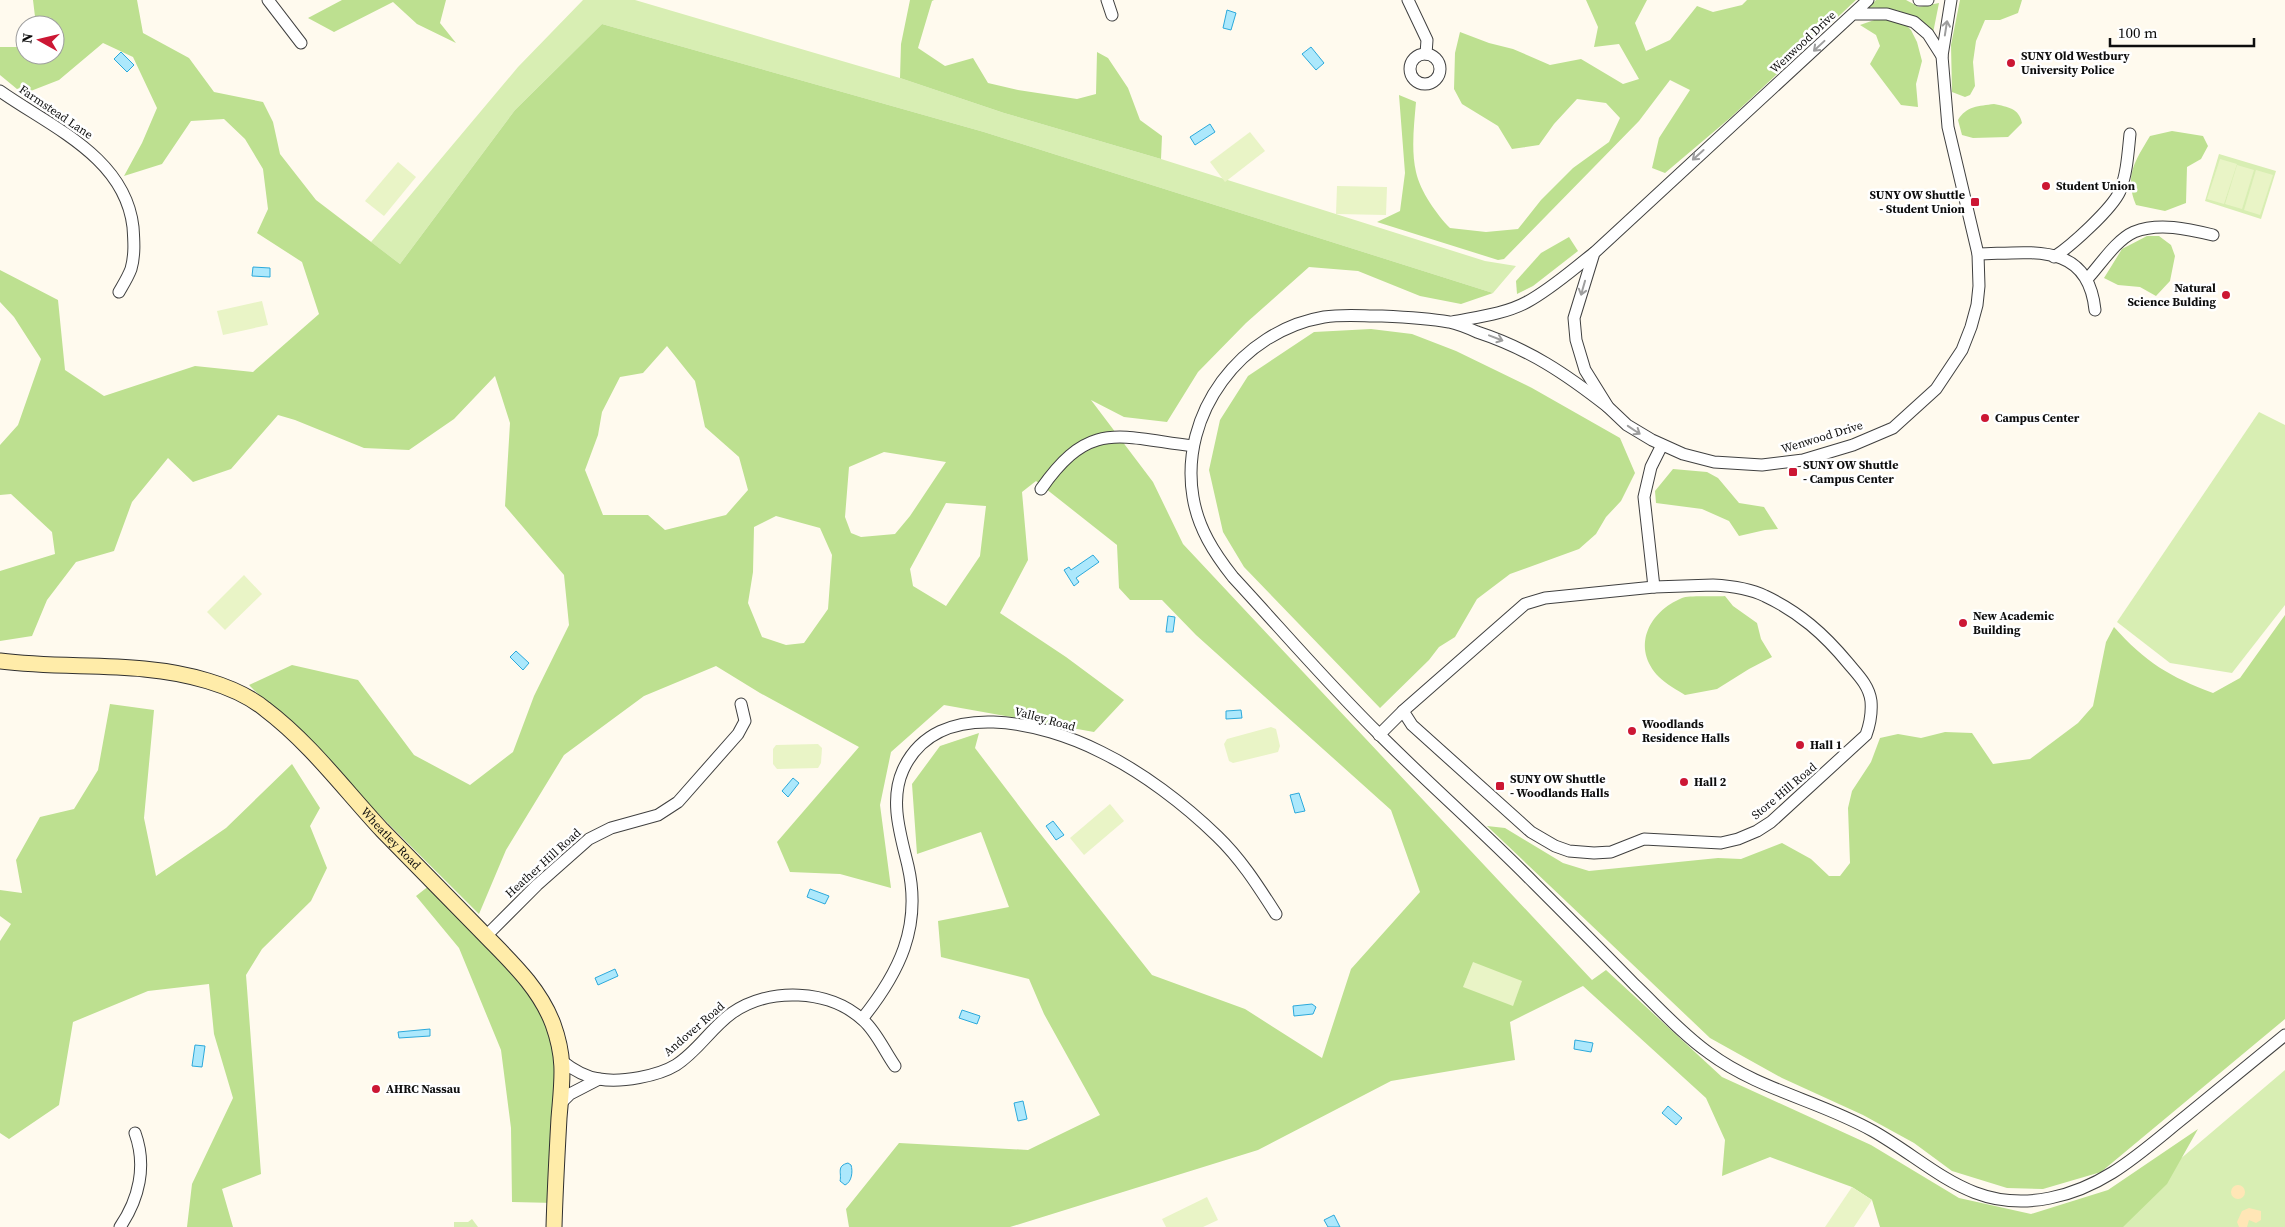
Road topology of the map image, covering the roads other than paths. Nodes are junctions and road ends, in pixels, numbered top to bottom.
1 (268, 0) edge
2 (1107, 0) edge
3 (1408, 0) edge
4 (1868, 0) edge
5 (1919, 0) edge
6 (1928, 0) edge
7 (1951, 0) edge
8 (1855, 14) junction
9 (1112, 15) dead end
10 (301, 43) dead end
11 (1426, 54) dead end
12 (1942, 56) junction
13 (0, 91) edge
14 (2130, 134) dead end
15 (2213, 235) dead end
16 (1594, 253) junction
17 (1978, 254) junction
18 (2054, 256) junction
19 (2088, 278) junction
20 (119, 292) dead end
21 (2095, 310) dead end
22 (1450, 322) junction
23 (1608, 407) junction
24 (1662, 445) junction
25 (1193, 446) junction
26 (1040, 489) dead end
27 (1654, 587) junction
28 (0, 661) edge
29 (740, 704) dead end
30 (1402, 711) junction
31 (1379, 735) junction
32 (1276, 914) dead end
33 (486, 936) junction
34 (862, 1019) junction
35 (2285, 1035) edge
36 (562, 1061) junction
37 (895, 1066) dead end
38 (599, 1079) junction
39 (561, 1103) junction
40 (135, 1133) dead end
41 (120, 1227) edge
42 (554, 1227) edge

1 - 10 street
2 - 9 street
3 - 11 street
4 - 8 street, Wenwood Drive
5 - 6 street
12 -> 7 street, Wenwood Drive
8 - 12 street, Wenwood Drive
8 -> 16 street, Wenwood Drive
12 - 17 street, Wenwood Drive
13 - 20 street, Farmstead Lane
14 - 18 street
15 - 19 street
16 - 22 street, Wenwood Drive
16 -> 23 street, Wenwood Drive
17 - 18 street
17 - 24 street, Wenwood Drive
18 - 19 street
19 - 21 street
22 -> 23 street, Wenwood Drive
22 - 25 street
23 -> 24 street, Wenwood Drive
24 - 27 street
25 - 26 street
25 - 31 street
27 - 30 street, Store Hill Road
27 - 30 street, Store Hill Road
28 - 33 main road, Wheatley Road
29 - 33 street, Heather Hill Road
30 - 31 street, Store Hill Road
31 - 35 street
32 - 34 street, Valley Road
33 - 36 main road, Wheatley Road
34 - 37 street, Andover Road
34 - 38 street, Andover Road
36 - 38 street, Andover Road
36 - 39 main road, Wheatley Road
38 - 39 street, Andover Road
39 - 42 main road, Wheatley Road
40 - 41 street

